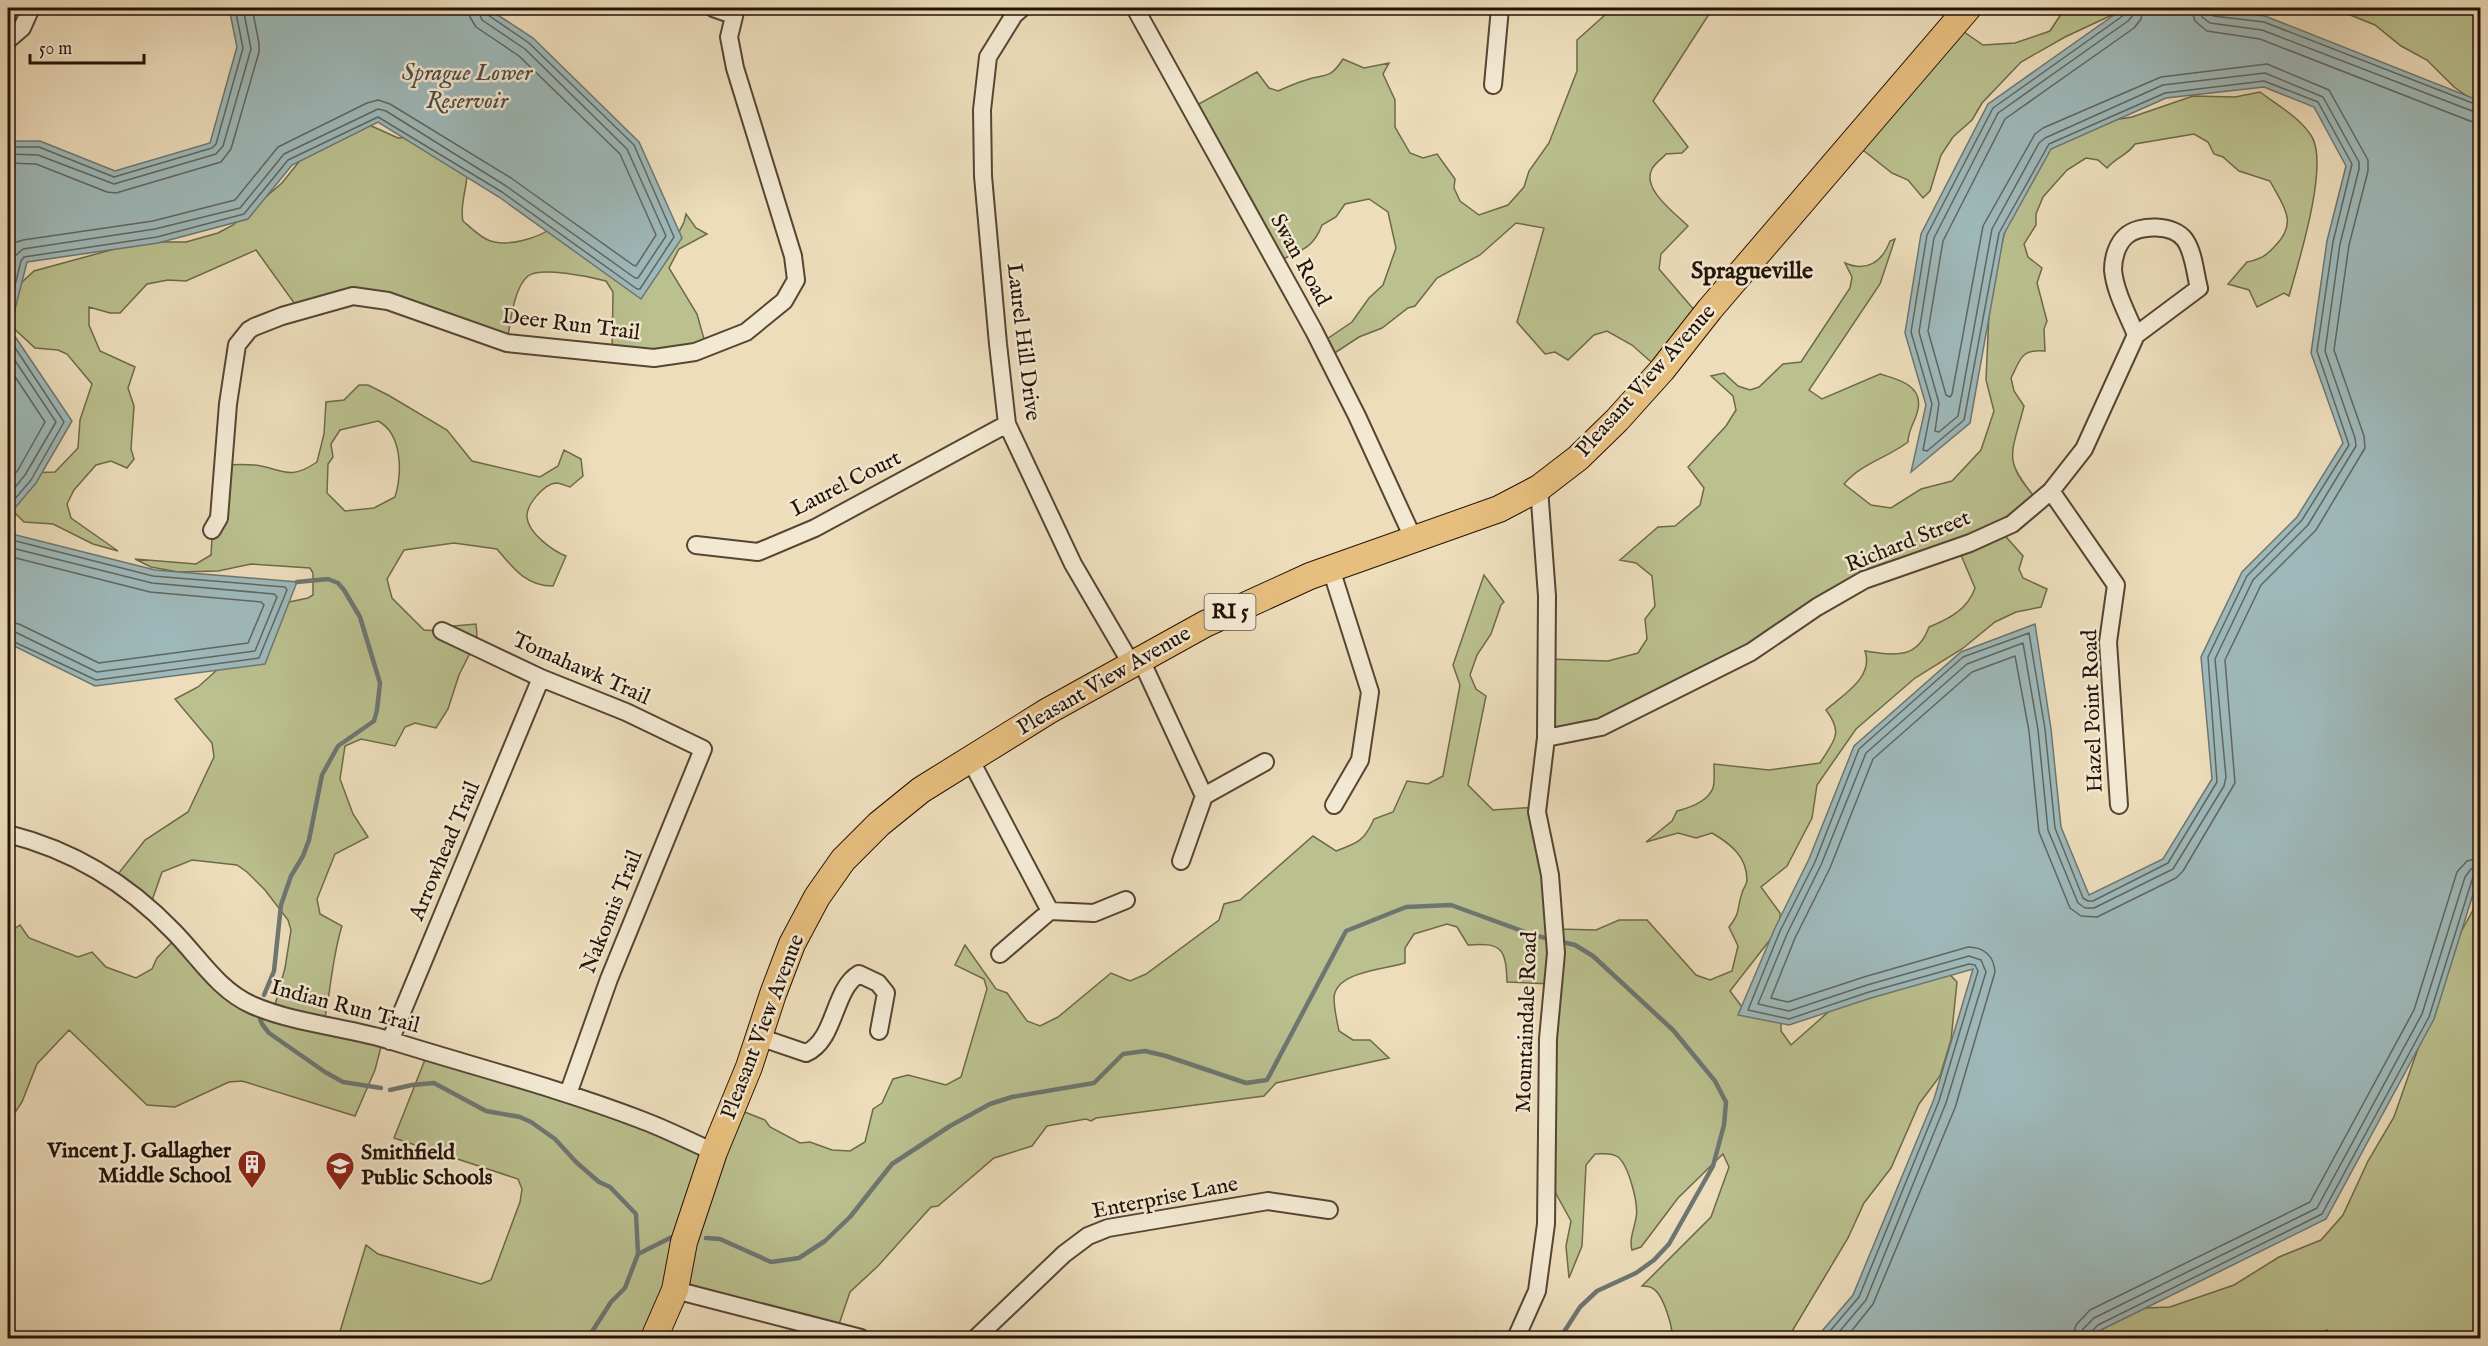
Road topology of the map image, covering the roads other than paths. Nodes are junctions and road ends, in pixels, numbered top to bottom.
1 (32, 8) edge
2 (713, 8) edge
3 (1022, 8) edge
4 (1135, 8) edge
5 (1500, 8) edge
6 (1968, 8) edge
7 (734, 11) edge
8 (8, 40) edge
9 (1493, 85) dead end
10 (2136, 335) junction
11 (1007, 424) junction
12 (1539, 488) junction
13 (2051, 491) junction
14 (212, 530) dead end
15 (1414, 540) junction
16 (696, 545) dead end
17 (1331, 569) junction
18 (442, 631) dead end
19 (1137, 662) junction
20 (542, 678) junction
21 (1546, 738) junction
22 (703, 749) joint
23 (970, 759) junction
24 (1265, 762) dead end
25 (1204, 796) junction
26 (1334, 805) dead end
27 (2119, 805) dead end
28 (8, 834) edge
29 (1181, 861) dead end
30 (1126, 900) dead end
31 (1050, 911) junction
32 (1000, 954) dead end
33 (879, 1031) dead end
34 (759, 1037) junction
35 (390, 1041) junction
36 (568, 1094) junction
37 (714, 1152) junction
38 (1329, 1210) dead end
39 (675, 1290) junction
40 (654, 1338) edge
41 (861, 1338) edge
42 (975, 1338) edge
43 (1516, 1338) edge

1 - 8 street
2 - 7 street
3 - 11 street, Laurel Hill Drive
4 - 15 street, Swan Road
5 - 9 street
6 - 12 main road, Pleasant View Avenue / RI 5
7 - 14 street, Deer Run Trail
10 - 10 street, Richard Street
10 - 13 street, Richard Street
11 - 16 street, Laurel Court
11 - 19 street, Laurel Hill Drive
12 - 15 main road, Pleasant View Avenue / RI 5
12 - 21 street, Mountaindale Road
13 - 21 street, Richard Street
13 - 27 street, Hazel Point Road
15 - 17 main road, Pleasant View Avenue / RI 5
17 - 19 main road, Pleasant View Avenue / RI 5
17 - 26 street
18 - 20 street, Tomahawk Trail
19 - 23 main road, Pleasant View Avenue / RI 5
19 - 25 street, Laurel Hill Drive
20 - 22 street, Tomahawk Trail
20 - 35 street, Arrowhead Trail
21 - 43 street, Mountaindale Road
22 - 36 street, Nakomis Trail
23 - 31 street
23 - 34 main road, Pleasant View Avenue / RI 5
24 - 25 street
25 - 29 street
28 - 35 street, Indian Run Trail
30 - 31 street
31 - 32 street
33 - 34 street
34 - 37 main road, Pleasant View Avenue / RI 5
35 - 36 street, Indian Run Trail
36 - 37 street, Indian Run Trail
37 - 39 main road, Pleasant View Avenue / RI 5
38 - 42 street, Enterprise Lane
39 - 40 main road, Pleasant View Avenue / RI 5
39 - 41 street

